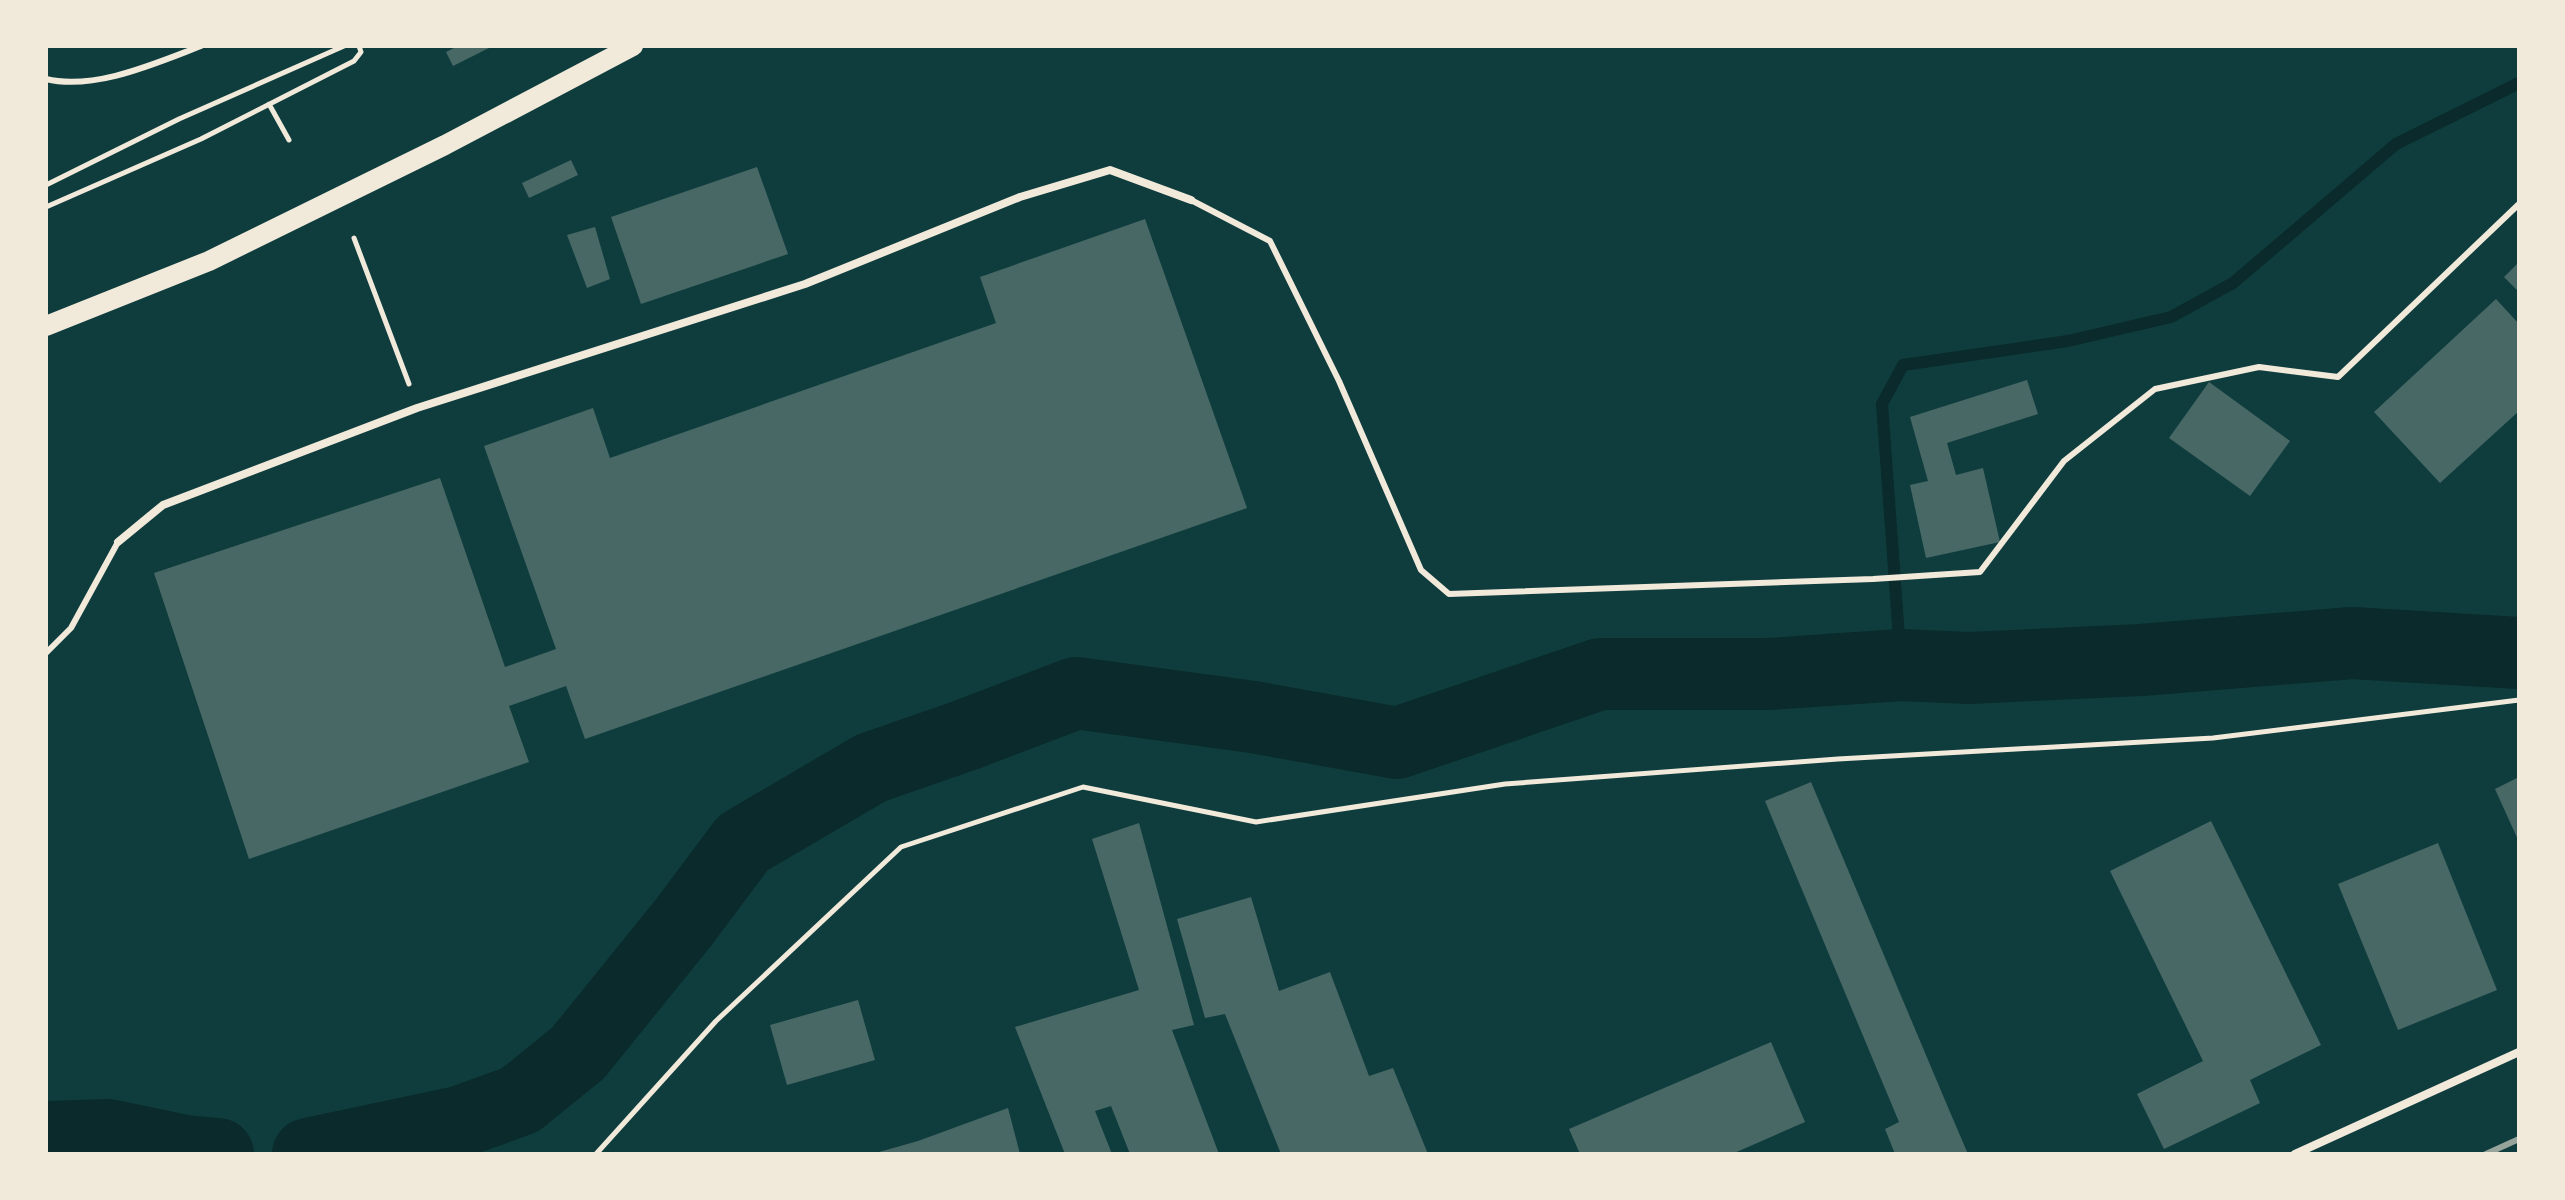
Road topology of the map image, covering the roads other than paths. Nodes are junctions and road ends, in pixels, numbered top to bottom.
1 (201, 46) edge
2 (633, 46) edge
3 (46, 79) edge
4 (1191, 200) joint
5 (2519, 204) edge
6 (51, 322) edge
7 (118, 542) joint
8 (46, 653) edge
9 (2519, 1052) edge
10 (2295, 1154) edge

1 - 3 lane
2 - 6 main road
4 - 5 lane
4 - 7 street
7 - 8 lane
9 - 10 street

